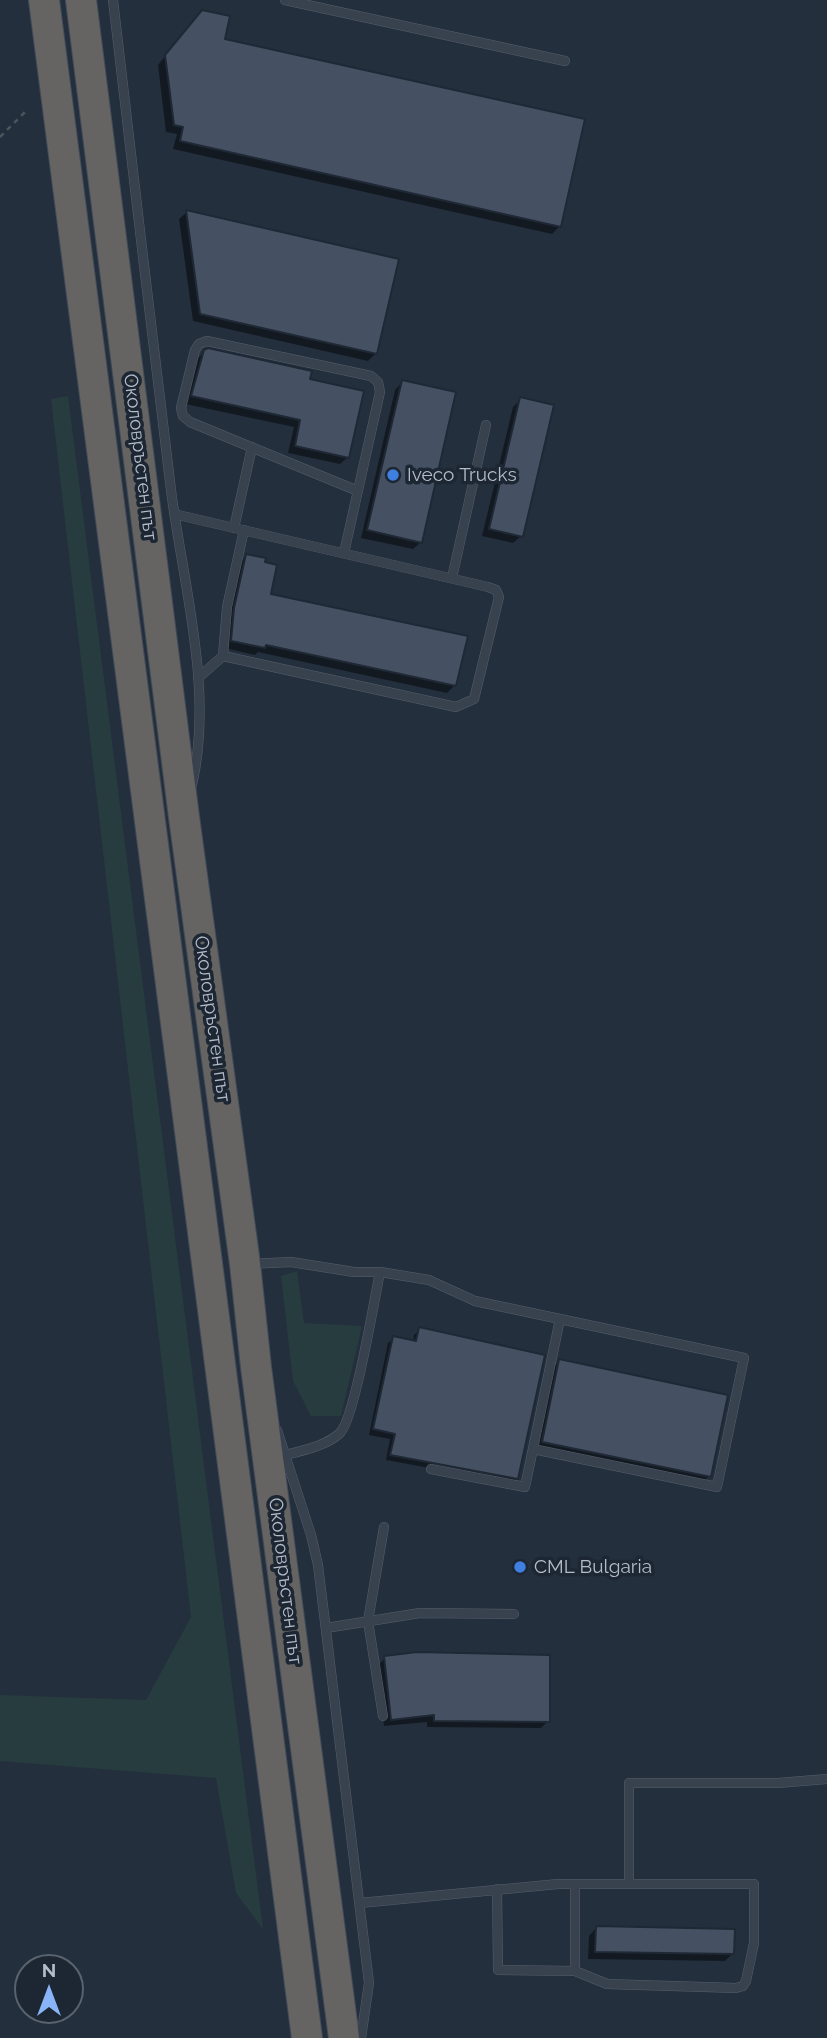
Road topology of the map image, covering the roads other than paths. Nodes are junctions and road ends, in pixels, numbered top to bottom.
1 (44, 0) edge
2 (81, 0) edge
3 (113, 0) edge
4 (285, 0) edge
5 (565, 61) dead end
6 (486, 425) dead end
7 (251, 447) junction
8 (358, 491) junction
9 (174, 514) junction
10 (239, 529) junction
11 (344, 553) junction
12 (452, 578) junction
13 (223, 656) junction
14 (198, 678) junction
15 (184, 817) junction
16 (245, 1264) junction
17 (380, 1272) junction
18 (560, 1319) junction
19 (256, 1367) junction
20 (533, 1449) junction
21 (286, 1455) junction
22 (431, 1469) dead end
23 (384, 1527) dead end
24 (514, 1614) dead end
25 (368, 1621) junction
26 (326, 1628) junction
27 (383, 1716) dead end
28 (827, 1779) edge
29 (575, 1884) junction
30 (629, 1884) junction
31 (497, 1889) junction
32 (360, 1903) junction
33 (575, 1971) junction
34 (307, 2038) edge
35 (344, 2038) edge
36 (361, 2038) edge

1 - 34 highway, Околовръстен път
2 - 15 highway, Околовръстен път
3 - 9 lane
4 - 5 lane
6 - 12 lane
7 - 8 lane
7 - 8 lane
7 - 10 lane
8 - 11 lane
9 - 10 lane
9 - 14 lane
10 - 11 lane
10 - 13 lane
11 - 12 lane
12 - 13 lane
13 - 14 lane
14 - 15 lane
15 - 16 highway, Околовръстен път
16 - 17 lane
16 - 19 highway, Околовръстен път
17 - 18 lane
17 - 21 lane
18 - 20 lane
18 - 20 lane
19 - 21 lane
19 - 35 highway, Околовръстен път
20 - 22 lane
21 - 26 lane
23 - 25 lane
24 - 25 lane
25 - 26 lane
25 - 27 lane
26 - 32 lane
28 - 30 lane
29 - 30 lane
29 - 31 lane
29 - 33 lane
30 - 33 lane
31 - 32 lane
31 - 33 lane
32 - 36 lane

